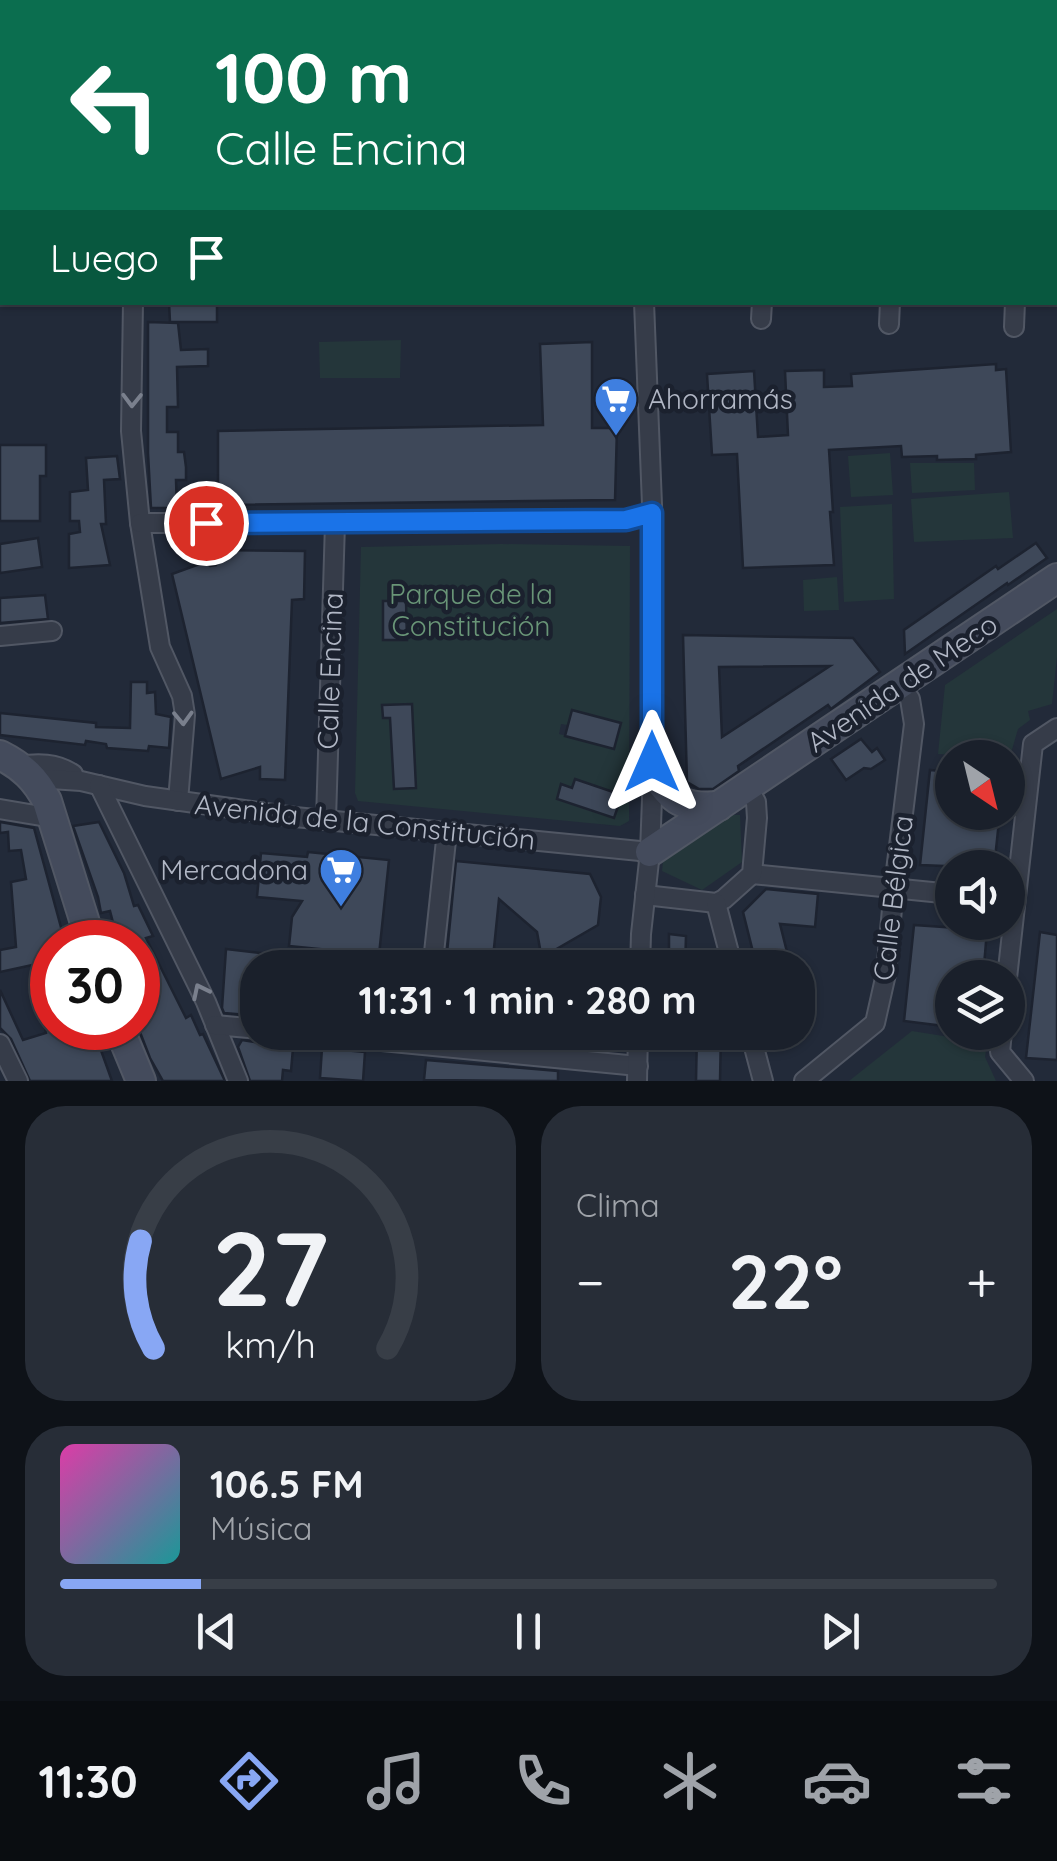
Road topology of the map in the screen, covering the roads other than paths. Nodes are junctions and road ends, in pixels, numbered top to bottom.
1 (134, 305) edge
2 (644, 305) edge
3 (890, 305) edge
4 (1015, 305) edge
5 (889, 324) dead end
6 (1014, 327) dead end
7 (652, 513) junction
8 (140, 523) junction
9 (206, 523) junction
10 (336, 524) junction
11 (212, 558) dead end
12 (1057, 578) edge
13 (52, 630) dead end
14 (0, 636) edge
15 (900, 684) junction
16 (1057, 728) edge
17 (652, 772) junction
18 (90, 783) junction
19 (32, 786) edge
20 (747, 787) junction
21 (132, 793) junction
22 (178, 801) junction
23 (719, 806) junction
24 (0, 809) edge
25 (115, 818) junction
26 (326, 820) junction
27 (447, 831) junction
28 (1018, 850) edge
29 (650, 852) junction
30 (752, 874) junction
31 (894, 887) junction
32 (935, 892) edge
33 (646, 895) junction
34 (716, 904) junction
35 (83, 920) edge
36 (434, 950) edge
37 (641, 950) edge
38 (728, 950) edge
39 (215, 1026) junction
40 (240, 1028) edge
41 (0, 1044) edge
42 (128, 1050) edge
43 (439, 1050) edge
44 (755, 1050) edge
45 (1000, 1050) edge
46 (638, 1074) edge
47 (18, 1081) edge
48 (141, 1081) edge
49 (238, 1081) edge
50 (763, 1081) edge
51 (804, 1081) edge
52 (1024, 1081) edge

1 -> 8 street
2 - 7 street
3 - 5 street
4 - 6 street
7 - 10 street
7 - 17 street
8 - 9 street
8 -> 22 street
9 - 10 street
9 - 11 lane
10 - 26 street, Calle Encina
12 - 15 street, Avenida de Meco
13 - 14 street
15 - 20 street, Avenida de Meco
15 - 31 street, Calle Bélgica
16 - 28 street
17 - 23 street
17 - 29 street
18 - 19 street, Avenida de la Constitución
18 - 19 street
18 - 21 street, Avenida de la Constitución
18 - 25 street
19 - 24 street, Avenida de la Constitución
19 - 35 street
20 - 23 street, Avenida de Meco
20 - 30 street
21 - 22 street, Avenida de la Constitución
21 - 25 street
22 - 26 street, Avenida de la Constitución
23 - 29 street, Avenida de Meco
39 -> 25 street
26 - 27 street, Avenida de la Constitución
27 - 29 street, Avenida de la Constitución
27 - 36 street
29 - 33 street
30 - 31 street
30 - 34 street
31 - 32 street
31 - 51 street, Calle Bélgica
33 - 34 street
33 - 37 street
34 - 38 street
39 - 40 street
39 - 49 street
41 - 47 street
42 - 48 street
43 - 46 street
44 - 50 street
45 - 52 street

